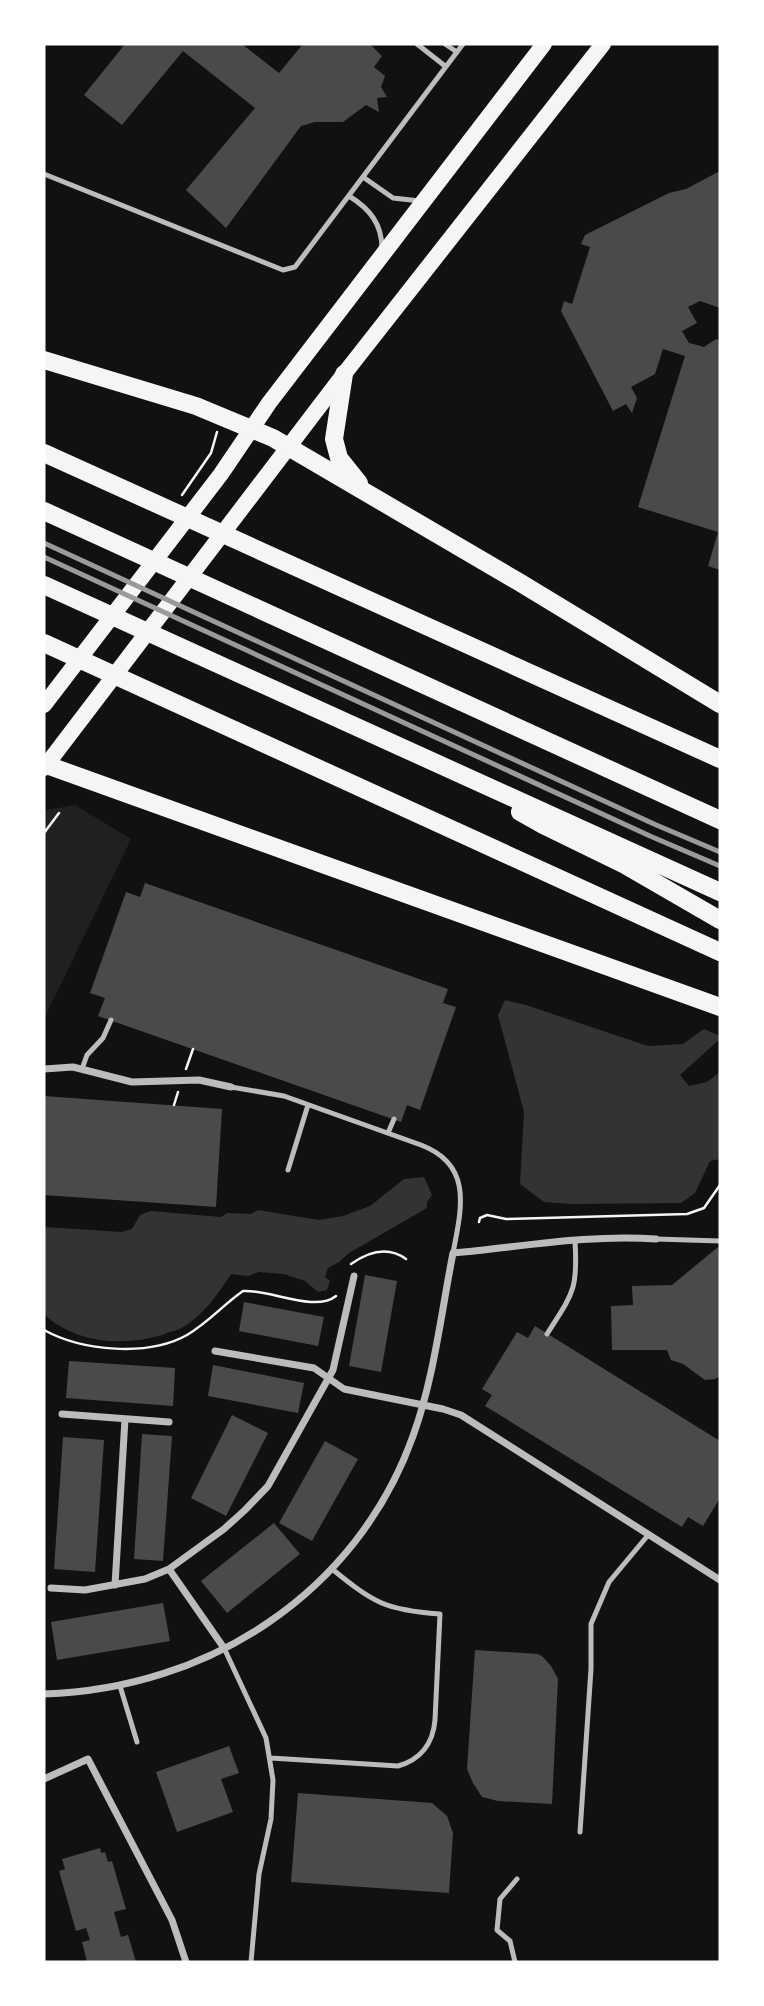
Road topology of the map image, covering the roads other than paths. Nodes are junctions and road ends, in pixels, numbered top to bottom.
1 (417, 44) edge
2 (445, 44) edge
3 (463, 44) edge
4 (544, 44) edge
5 (603, 44) edge
6 (457, 52) junction
7 (445, 66) junction
8 (44, 174) edge
9 (363, 177) junction
10 (349, 196) junction
11 (424, 201) junction
12 (382, 255) junction
13 (44, 360) edge
14 (344, 374) junction
15 (252, 428) junction
16 (289, 447) junction
17 (44, 453) edge
18 (371, 496) junction
19 (44, 511) edge
20 (44, 585) edge
21 (51, 647) edge
22 (720, 704) edge
23 (44, 705) edge
24 (720, 759) edge
25 (44, 766) edge
26 (444, 767) junction
27 (720, 820) edge
28 (720, 892) edge
29 (720, 920) edge
30 (720, 952) edge
31 (720, 1007) edge
32 (111, 1020) dead end
33 (44, 1069) edge
34 (82, 1069) junction
35 (230, 1087) joint
36 (308, 1105) junction
37 (394, 1119) dead end
38 (388, 1133) junction
39 (288, 1170) dead end
40 (656, 1239) joint
41 (575, 1241) junction
42 (720, 1241) edge
43 (453, 1254) junction
44 (354, 1276) dead end
45 (547, 1334) dead end
46 (215, 1351) dead end
47 (329, 1378) junction
48 (423, 1405) junction
49 (62, 1414) dead end
50 (125, 1419) junction
51 (169, 1422) dead end
52 (649, 1534) junction
53 (169, 1569) junction
54 (332, 1569) junction
55 (720, 1580) edge
56 (115, 1585) junction
57 (51, 1588) dead end
58 (225, 1648) junction
59 (120, 1686) junction
60 (44, 1694) edge
61 (137, 1742) dead end
62 (271, 1758) junction
63 (44, 1779) edge
64 (580, 1832) dead end
65 (517, 1879) dead end
66 (186, 1962) edge
67 (251, 1962) edge
68 (515, 1962) edge

1 - 7 lane
2 - 6 lane
3 - 6 lane
4 - 11 main road
5 - 14 main road
6 - 7 lane
7 - 9 lane
8 - 10 lane
9 - 10 lane
9 - 11 lane
10 - 12 lane
11 - 12 main road
12 - 15 main road
13 - 15 highway
14 - 16 main road
14 - 18 highway
15 - 16 highway
15 - 23 main road
16 - 18 highway
16 - 25 main road
17 - 24 highway
18 - 22 highway
19 - 27 highway
20 - 26 highway
21 - 30 highway
25 - 31 highway
26 - 28 highway
26 - 29 highway
32 - 34 lane
33 - 34 street
34 - 35 street
35 - 36 lane
36 - 38 lane
36 - 39 lane
37 - 38 lane
38 - 43 lane
40 - 41 street
40 - 42 lane
41 - 43 street
41 - 45 lane
43 - 48 street
44 - 47 street
46 - 47 street
47 - 48 street
47 - 53 street
48 - 52 street
48 - 54 street
49 - 50 street
50 - 51 street
50 - 56 street
52 - 55 street
52 - 64 lane
53 - 56 street
53 - 58 street
54 - 58 street
54 - 62 lane
56 - 57 street
58 - 59 street
58 - 62 lane
59 - 60 street
59 - 61 lane
62 - 67 lane
63 - 66 street
65 - 68 lane

